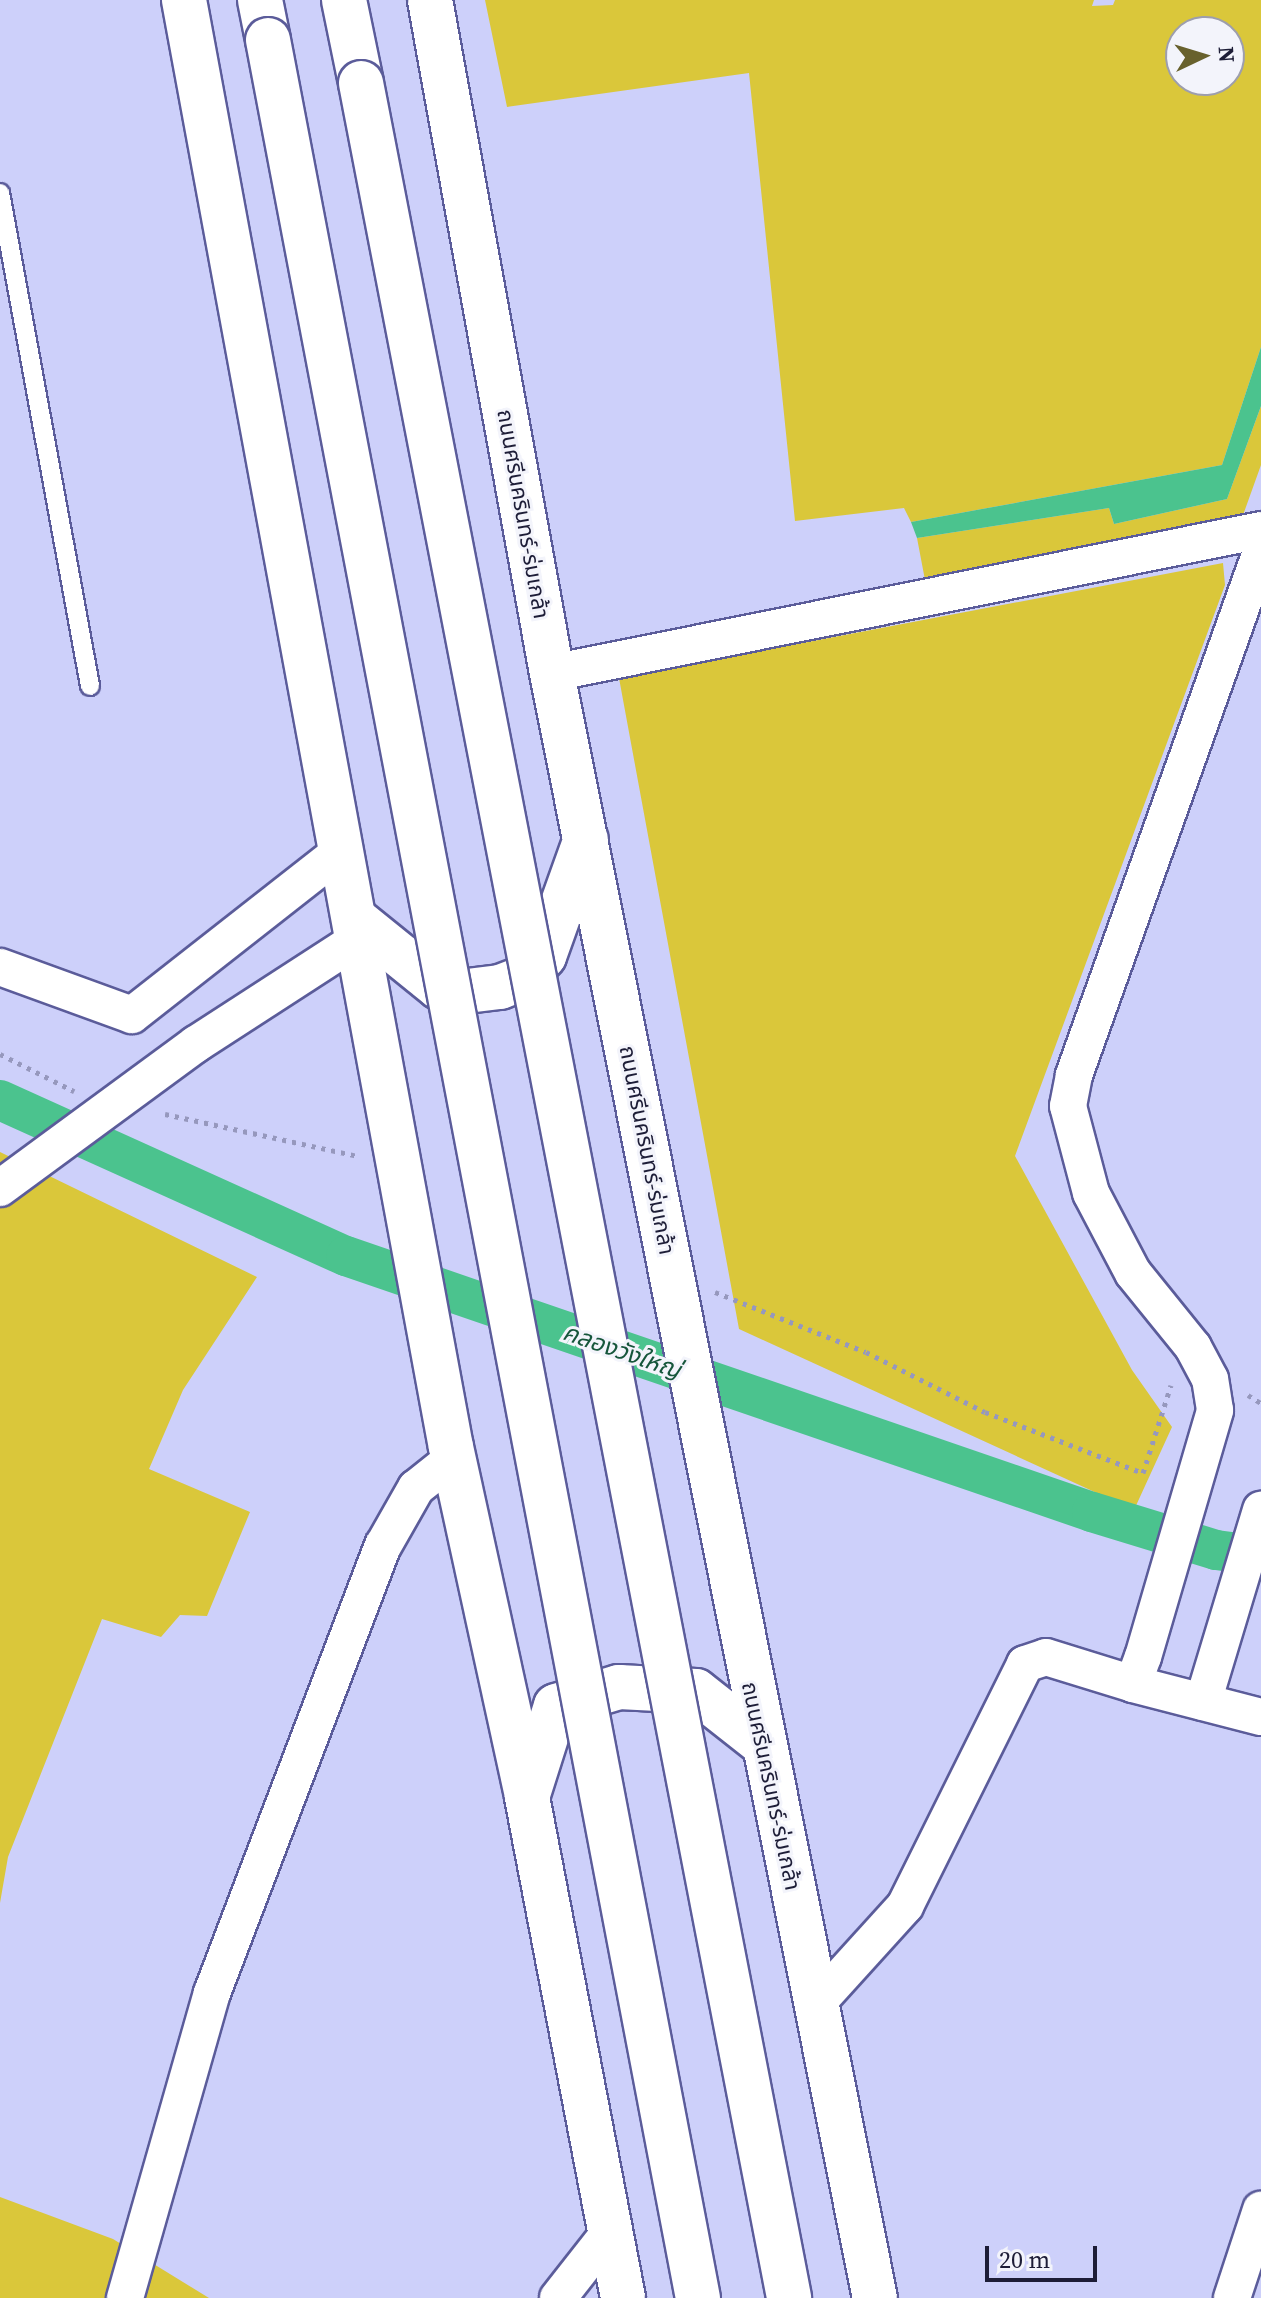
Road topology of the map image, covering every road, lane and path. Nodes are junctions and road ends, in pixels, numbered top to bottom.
1 (184, 0) edge
2 (344, 0) edge
3 (430, 0) edge
4 (264, 20) edge
5 (0, 193) edge
6 (1261, 530) edge
7 (1261, 552) edge
8 (552, 673) junction
9 (90, 686) dead end
10 (586, 839) junction
11 (344, 849) junction
12 (357, 929) junction
13 (0, 967) edge
14 (0, 1188) edge
15 (453, 1452) junction
16 (1261, 1510) edge
17 (1138, 1670) junction
18 (1206, 1687) junction
19 (1261, 1717) edge
20 (762, 1743) junction
21 (527, 1797) junction
22 (817, 2003) junction
23 (1261, 2210) edge
24 (609, 2233) junction
25 (125, 2298) edge
26 (558, 2298) edge
27 (623, 2298) edge
28 (698, 2298) edge
29 (789, 2298) edge
30 (875, 2298) edge
31 (1232, 2298) edge

1 - 11 main road
2 - 29 main road, bridge
3 - 8 main road, ถนนศรีนครินทร์-ร่มเกล้า
4 - 28 main road, bridge
5 - 9 lane
6 - 8 street
7 - 17 street
8 - 10 main road, ถนนศรีนครินทร์-ร่มเกล้า
10 - 12 main road
10 - 20 main road, ถนนศรีนครินทร์-ร่มเกล้า
11 - 12 main road
11 - 13 street
12 - 14 street
12 - 15 main road
15 - 21 main road
15 - 25 street
16 - 18 street
17 - 18 street
17 - 22 street
18 - 19 street
20 - 21 main road
20 - 22 main road, ถนนศรีนครินทร์-ร่มเกล้า
21 - 24 main road
22 - 30 main road, ถนนศรีนครินทร์-ร่มเกล้า
23 - 31 street
24 - 26 street
24 - 27 main road

